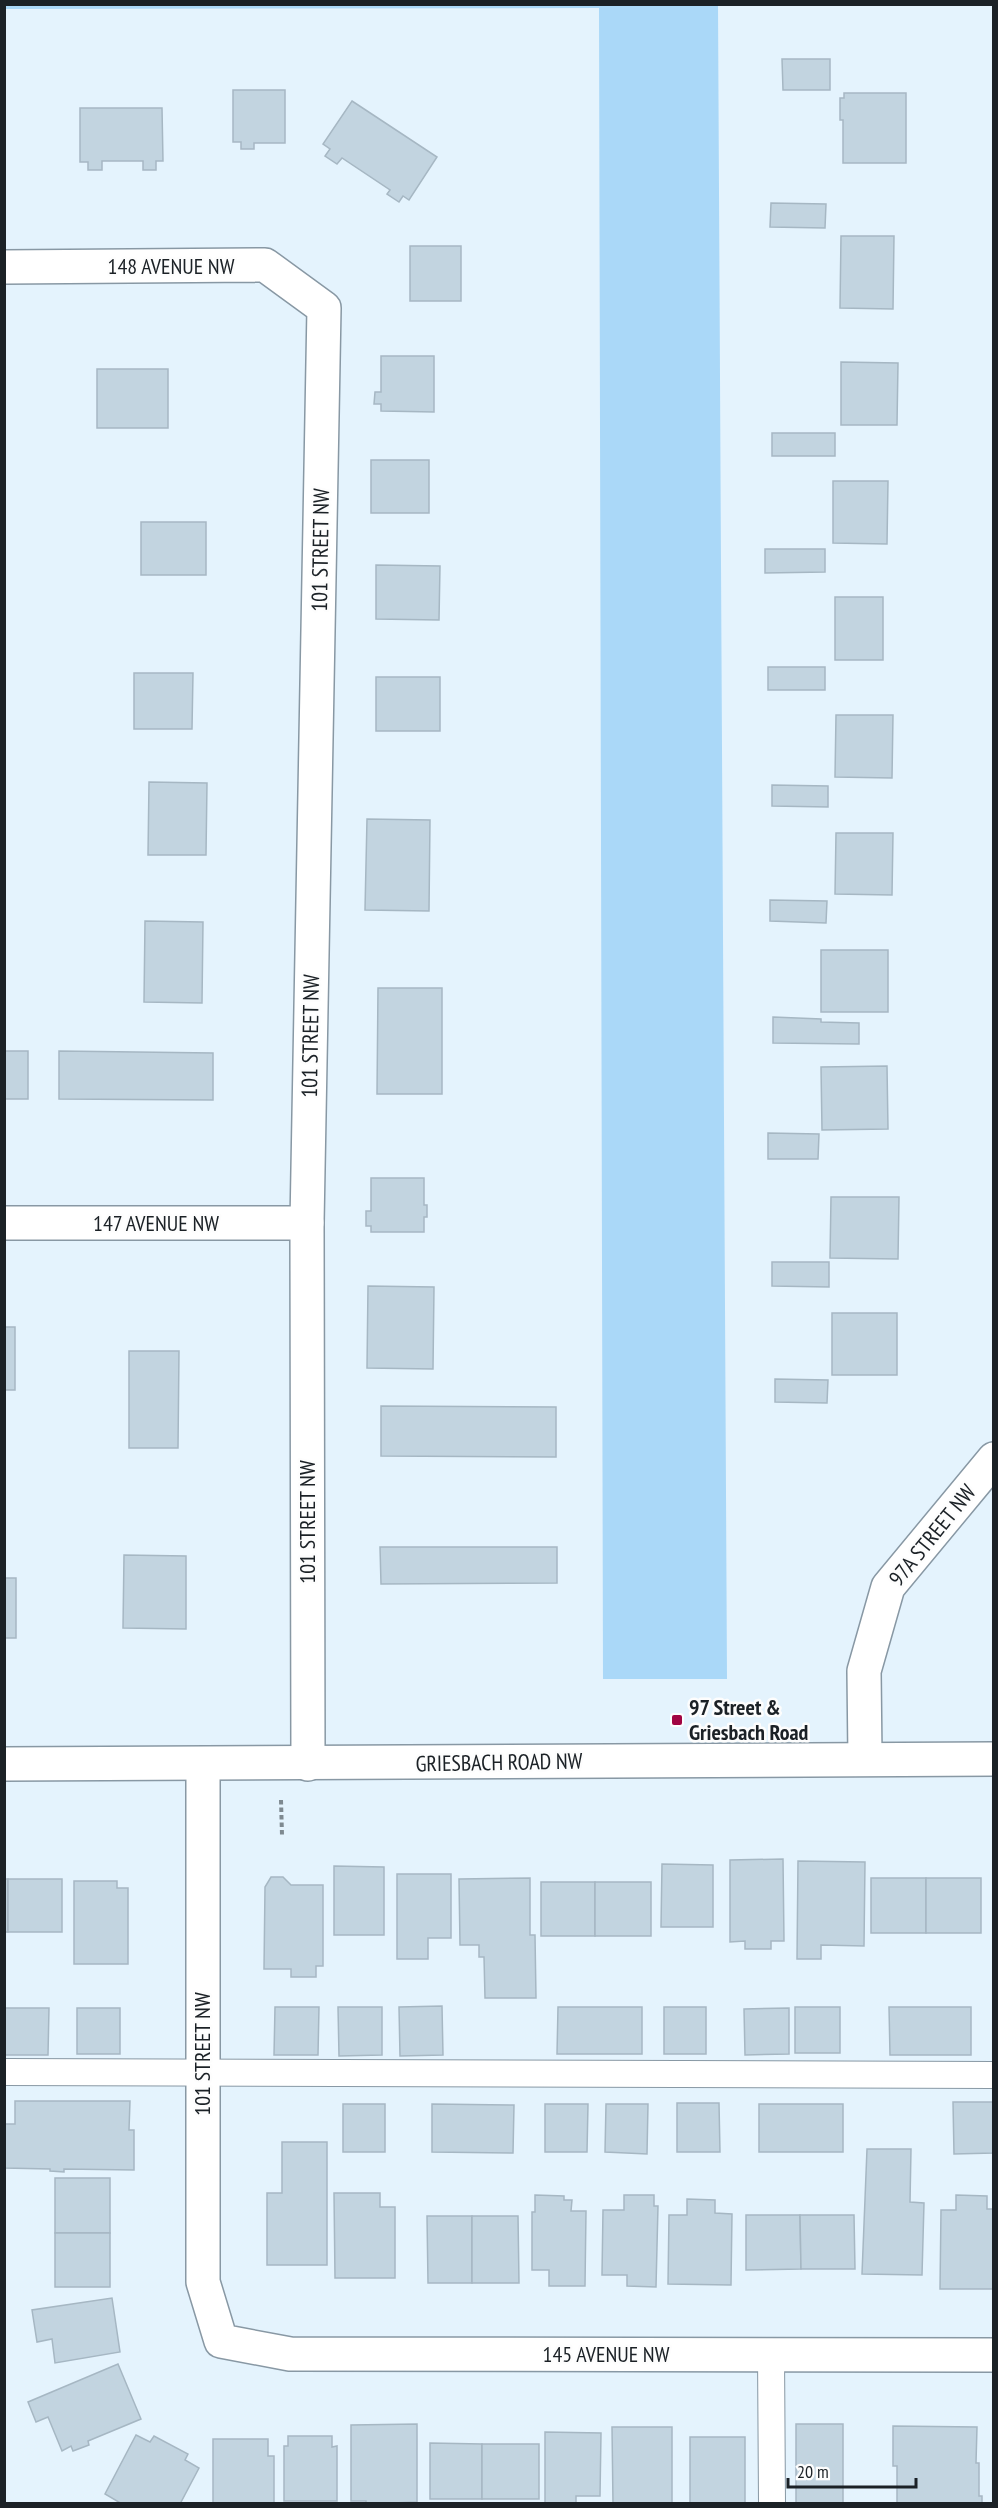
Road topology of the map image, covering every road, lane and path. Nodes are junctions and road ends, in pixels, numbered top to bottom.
1 (4, 267) edge
2 (324, 308) joint
3 (4, 1223) edge
4 (307, 1223) junction
5 (993, 1460) edge
6 (865, 1758) junction
7 (993, 1759) edge
8 (4, 1764) edge
9 (203, 1764) junction
10 (308, 1764) junction
11 (4, 2072) edge
12 (202, 2074) junction
13 (993, 2075) edge
14 (220, 2341) joint
15 (771, 2353) junction
16 (993, 2355) edge
17 (772, 2504) edge

1 - 2 street, 148 AVENUE NW
2 - 4 street, 101 STREET NW
3 - 4 street, 147 AVENUE NW
4 - 10 street, 101 STREET NW
5 - 6 street, 97A STREET NW
6 - 7 street, GRIESBACH ROAD NW
6 - 10 street, GRIESBACH ROAD NW
8 - 9 street, GRIESBACH ROAD NW
9 - 10 street, GRIESBACH ROAD NW
9 - 12 street, 101 STREET NW
11 - 12 lane
12 - 13 lane
12 - 14 street, 101 STREET NW
14 - 15 street, 145 AVENUE NW
15 - 16 street, 145 AVENUE NW
15 - 17 lane

